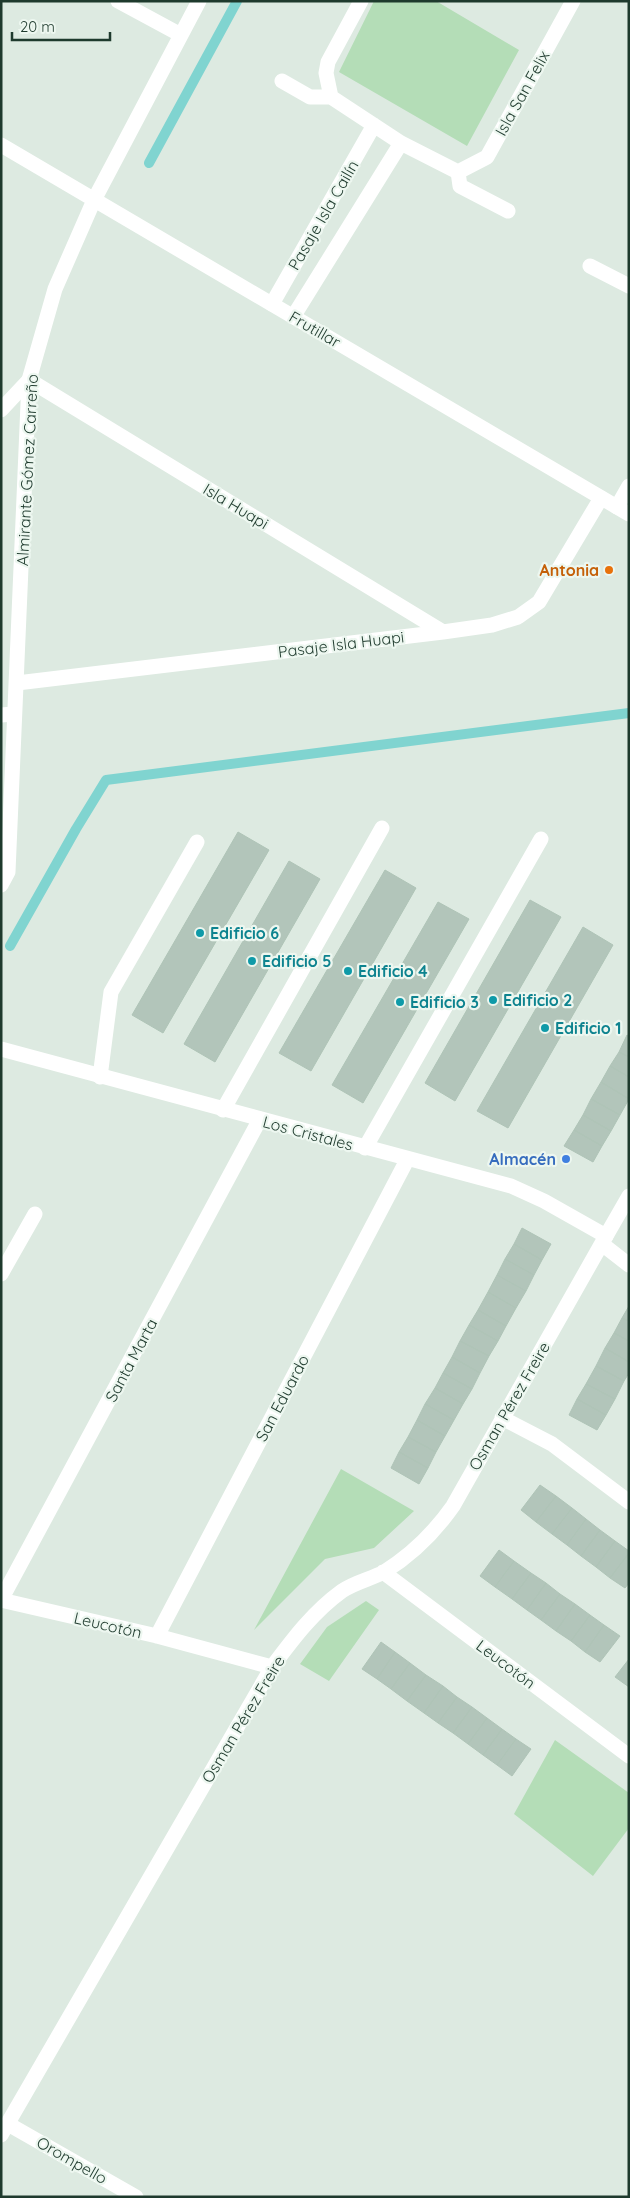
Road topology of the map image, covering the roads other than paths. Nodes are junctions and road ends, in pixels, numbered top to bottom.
1 (118, 1) edge
2 (199, 1) edge
3 (361, 1) edge
4 (573, 1) edge
5 (180, 35) junction
6 (282, 81) dead end
7 (331, 97) junction
8 (374, 125) junction
9 (401, 143) junction
10 (1, 145) edge
11 (458, 172) junction
12 (94, 200) junction
13 (508, 211) dead end
14 (590, 266) dead end
15 (629, 286) edge
16 (272, 304) junction
17 (293, 317) junction
18 (30, 380) junction
19 (1, 410) edge
20 (629, 486) edge
21 (601, 498) junction
22 (623, 511) edge
23 (443, 632) junction
24 (17, 683) junction
25 (8, 715) edge
26 (382, 828) dead end
27 (541, 839) dead end
28 (196, 842) dead end
29 (1, 884) edge
30 (1, 1050) edge
31 (100, 1077) junction
32 (222, 1110) junction
33 (260, 1120) junction
34 (364, 1148) junction
35 (406, 1160) junction
36 (629, 1196) edge
37 (35, 1214) dead end
38 (604, 1240) junction
39 (629, 1265) edge
40 (1, 1274) edge
41 (502, 1418) junction
42 (629, 1502) edge
43 (383, 1572) junction
44 (1, 1600) edge
45 (157, 1636) junction
46 (272, 1667) junction
47 (629, 1756) edge
48 (5, 2129) edge
49 (136, 2197) edge

1 - 5 street
2 - 5 street, Almirante Gómez Carreño
3 - 7 street
4 - 11 street, Isla San Felix
5 - 12 street, Almirante Gómez Carreño
6 - 7 street
7 - 8 street
8 - 9 street
8 - 16 street, Pasaje Isla Cailín
9 - 11 street
9 - 17 street, Pasaje Isla Cailín
10 - 12 street, Frutillar
11 - 13 street
12 - 16 street, Frutillar
12 - 18 street, Almirante Gómez Carreño
14 - 15 street
16 - 17 street, Frutillar
17 - 21 street, Frutillar
18 - 19 street
18 - 23 street, Isla Huapi
18 - 24 street, Almirante Gómez Carreño
20 - 22 street
21 - 22 street, Frutillar
21 - 23 street, Pasaje Isla Huapi
23 - 24 street, Pasaje Isla Huapi
24 - 25 street, Almirante Gómez Carreño
25 - 29 street, Almirante Gómez Carreño
26 - 32 street
27 - 34 street
28 - 31 street
30 - 31 street, Los Cristales
31 - 32 street, Los Cristales
32 - 33 street, Los Cristales
33 - 34 street, Los Cristales
33 - 44 street, Santa Marta
34 - 35 street, Los Cristales
35 - 38 street, Los Cristales
35 - 45 street, San Eduardo
36 - 38 street, Osman Pérez Freire
37 - 40 street
38 - 39 street, Los Cristales
38 - 41 street, Osman Pérez Freire
41 - 42 street
41 - 43 street, Osman Pérez Freire
43 - 46 street, Osman Pérez Freire
43 - 47 street, Leucotón
44 - 45 street, Leucotón
45 - 46 street, Leucotón
46 - 48 street, Osman Pérez Freire
48 - 49 street, Orompello

